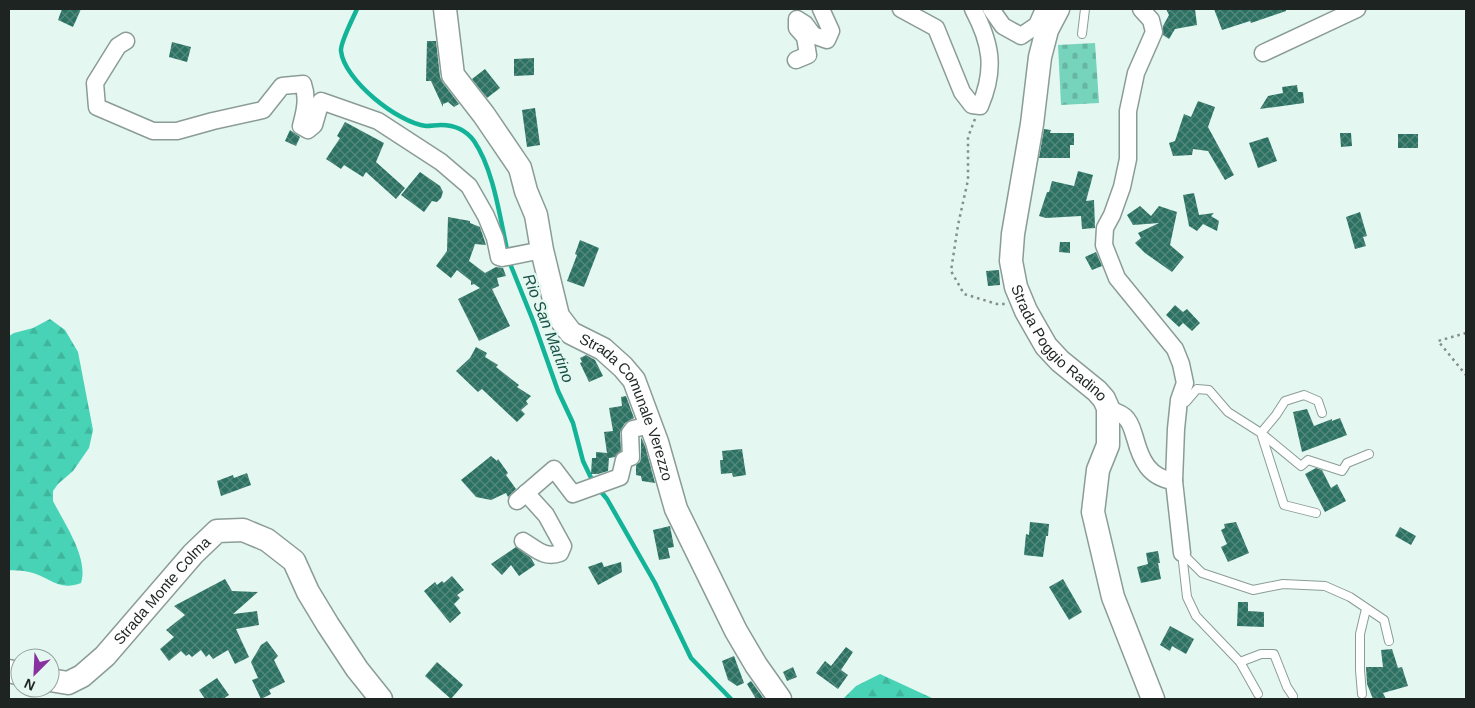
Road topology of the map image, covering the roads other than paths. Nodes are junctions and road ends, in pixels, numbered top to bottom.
1 (445, 9) edge
2 (821, 9) edge
3 (901, 9) edge
4 (973, 9) edge
5 (990, 9) edge
6 (1044, 9) edge
7 (1058, 9) edge
8 (1085, 9) edge
9 (1141, 9) edge
10 (1357, 9) edge
11 (1082, 34) dead end
12 (126, 42) dead end
13 (1263, 53) dead end
14 (796, 60) dead end
15 (542, 250) junction
16 (1179, 400) junction
17 (1108, 408) junction
18 (1322, 413) dead end
19 (648, 418) junction
20 (1261, 433) junction
21 (1369, 454) dead end
22 (1174, 481) junction
23 (1316, 513) dead end
24 (523, 541) dead end
25 (1182, 553) junction
26 (1366, 609) junction
27 (1389, 641) dead end
28 (1240, 662) junction
29 (60, 681) edge
30 (1258, 694) dead end
31 (1362, 694) dead end
32 (1293, 696) dead end
33 (381, 699) edge
34 (780, 699) edge
35 (1153, 699) edge

1 - 15 street, Strada Comunale Verezzo
2 - 14 street
3 - 4 street
5 - 6 street
7 - 17 street, Strada Poggio Radino
8 - 11 lane
9 - 16 street
10 - 13 street
12 - 15 street
15 - 19 street, Strada Comunale Verezzo
16 - 20 lane
16 - 22 street
17 - 22 street
17 - 35 street, Strada Poggio Radino
18 - 20 lane
19 - 24 street
19 - 34 street, Strada Comunale Verezzo
20 - 21 lane
20 - 23 lane
22 - 25 street
25 - 26 lane
25 - 28 lane
26 - 27 lane
26 - 31 lane
28 - 30 lane
28 - 32 lane
29 - 33 street, Strada Monte Colma

